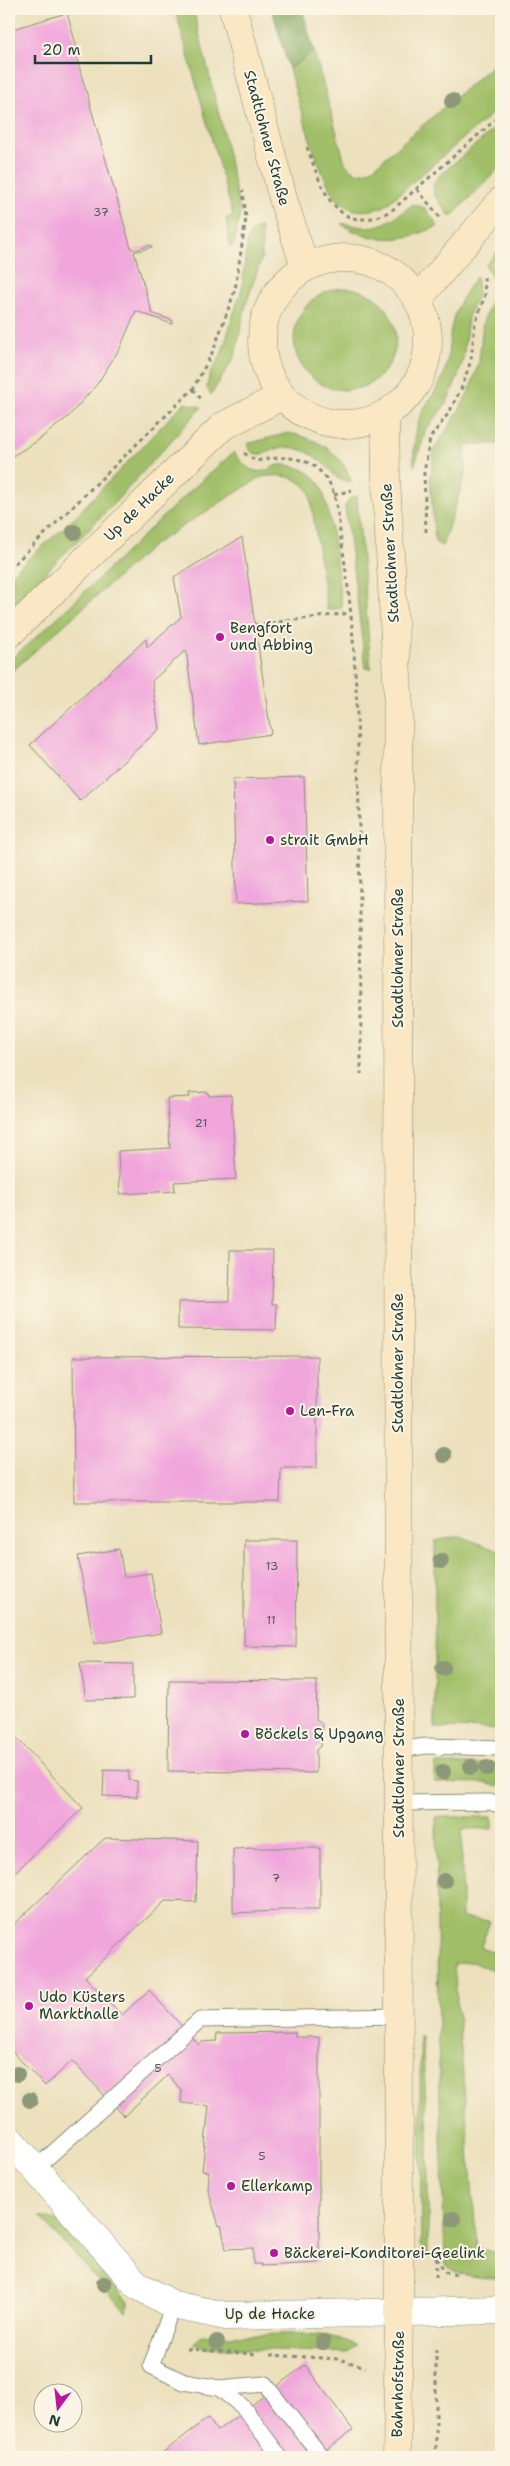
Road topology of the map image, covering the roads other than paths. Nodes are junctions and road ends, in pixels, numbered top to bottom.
1 (233, 9) edge
2 (501, 201) edge
3 (305, 267) junction
4 (418, 299) junction
5 (282, 396) junction
6 (385, 415) junction
7 (9, 634) edge
8 (501, 1748) edge
9 (398, 1750) junction
10 (399, 1803) junction
11 (501, 1806) edge
12 (399, 2016) junction
13 (19, 2159) edge
14 (174, 2305) junction
15 (501, 2310) edge
16 (399, 2312) junction
17 (219, 2388) junction
18 (280, 2457) edge
19 (322, 2457) edge
20 (397, 2457) edge

1 - 3 street, Stadtlohner Straße
2 - 4 street
3 - 4 street
3 - 5 street
4 - 6 street
5 - 6 street
5 - 7 street, Up de Hacke
6 - 9 street, Stadtlohner Straße
8 - 9 lane
9 - 10 street, Stadtlohner Straße
10 - 11 lane
10 - 12 street, Stadtlohner Straße
12 - 13 lane
12 - 16 street, Stadtlohner Straße
13 - 14 street, Up de Hacke
14 - 16 street, Up de Hacke
14 - 17 lane
15 - 16 street, Up de Hacke
16 - 20 street, Bahnhofstraße
17 - 18 lane
17 - 19 lane

